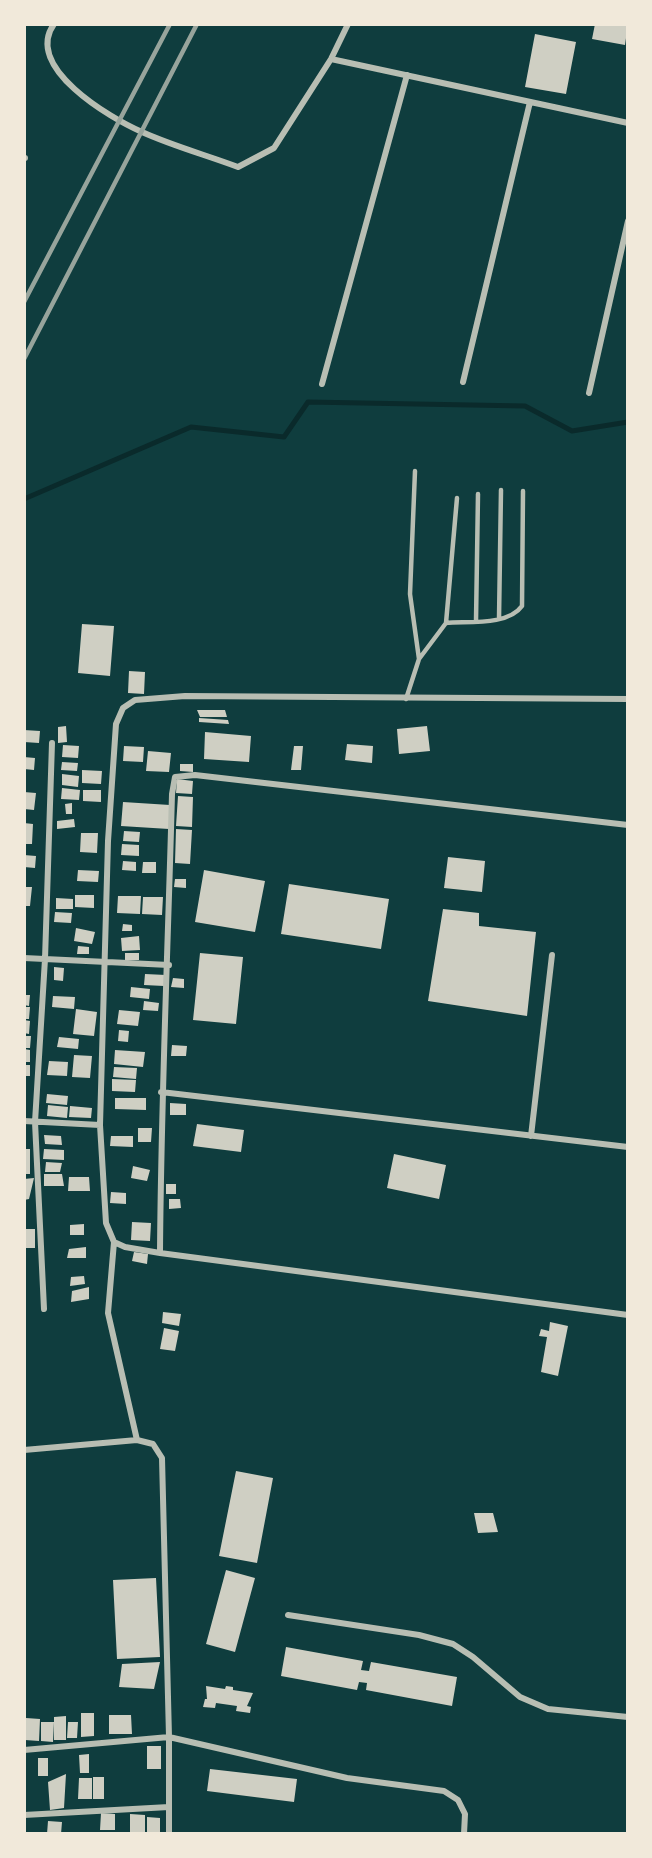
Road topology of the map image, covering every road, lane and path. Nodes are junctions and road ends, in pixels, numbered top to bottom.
1 (54, 24) edge
2 (348, 24) edge
3 (330, 59) junction
4 (407, 75) junction
5 (530, 102) junction
6 (628, 123) edge
7 (628, 221) edge
8 (463, 382) dead end
9 (322, 384) dead end
10 (589, 393) dead end
11 (415, 471) dead end
12 (501, 490) dead end
13 (523, 490) dead end
14 (478, 494) dead end
15 (457, 498) dead end
16 (499, 619) junction
17 (476, 621) junction
18 (446, 623) junction
19 (420, 659) junction
20 (406, 699) junction
21 (628, 699) edge
22 (52, 743) dead end
23 (628, 825) edge
24 (552, 955) dead end
25 (24, 958) edge
26 (45, 959) junction
27 (106, 963) junction
28 (169, 964) junction
29 (161, 1092) junction
30 (24, 1121) edge
31 (35, 1122) junction
32 (100, 1125) junction
33 (531, 1136) junction
34 (628, 1147) edge
35 (114, 1242) junction
36 (160, 1253) junction
37 (44, 1309) dead end
38 (628, 1315) edge
39 (137, 1440) junction
40 (24, 1450) edge
41 (288, 1615) dead end
42 (628, 1717) edge
43 (169, 1737) junction
44 (24, 1750) edge
45 (169, 1807) junction
46 (24, 1815) edge
47 (169, 1834) edge
48 (464, 1834) edge

1 - 3 street
2 - 3 street
3 - 4 street
4 - 5 street
4 - 9 street
5 - 6 street
5 - 8 street
7 - 10 street
11 - 19 lane
12 - 16 lane
13 - 16 lane
14 - 17 lane
15 - 18 lane
16 - 17 lane
17 - 18 lane
18 - 19 lane
19 - 20 lane
20 - 21 street
20 - 27 street
22 - 26 street
23 - 28 street
24 - 33 street
25 - 26 street
26 - 27 street
26 - 31 street
27 - 28 street
27 - 32 street
28 - 29 street
29 - 33 street
29 - 36 street
30 - 31 street
31 - 32 street
31 - 37 street
32 - 35 street
33 - 34 street
35 - 36 street
35 - 39 street
36 - 38 street
39 - 40 street
39 - 43 street
41 - 42 street
43 - 44 street
43 - 45 street
43 - 48 street
45 - 46 street
45 - 47 street

